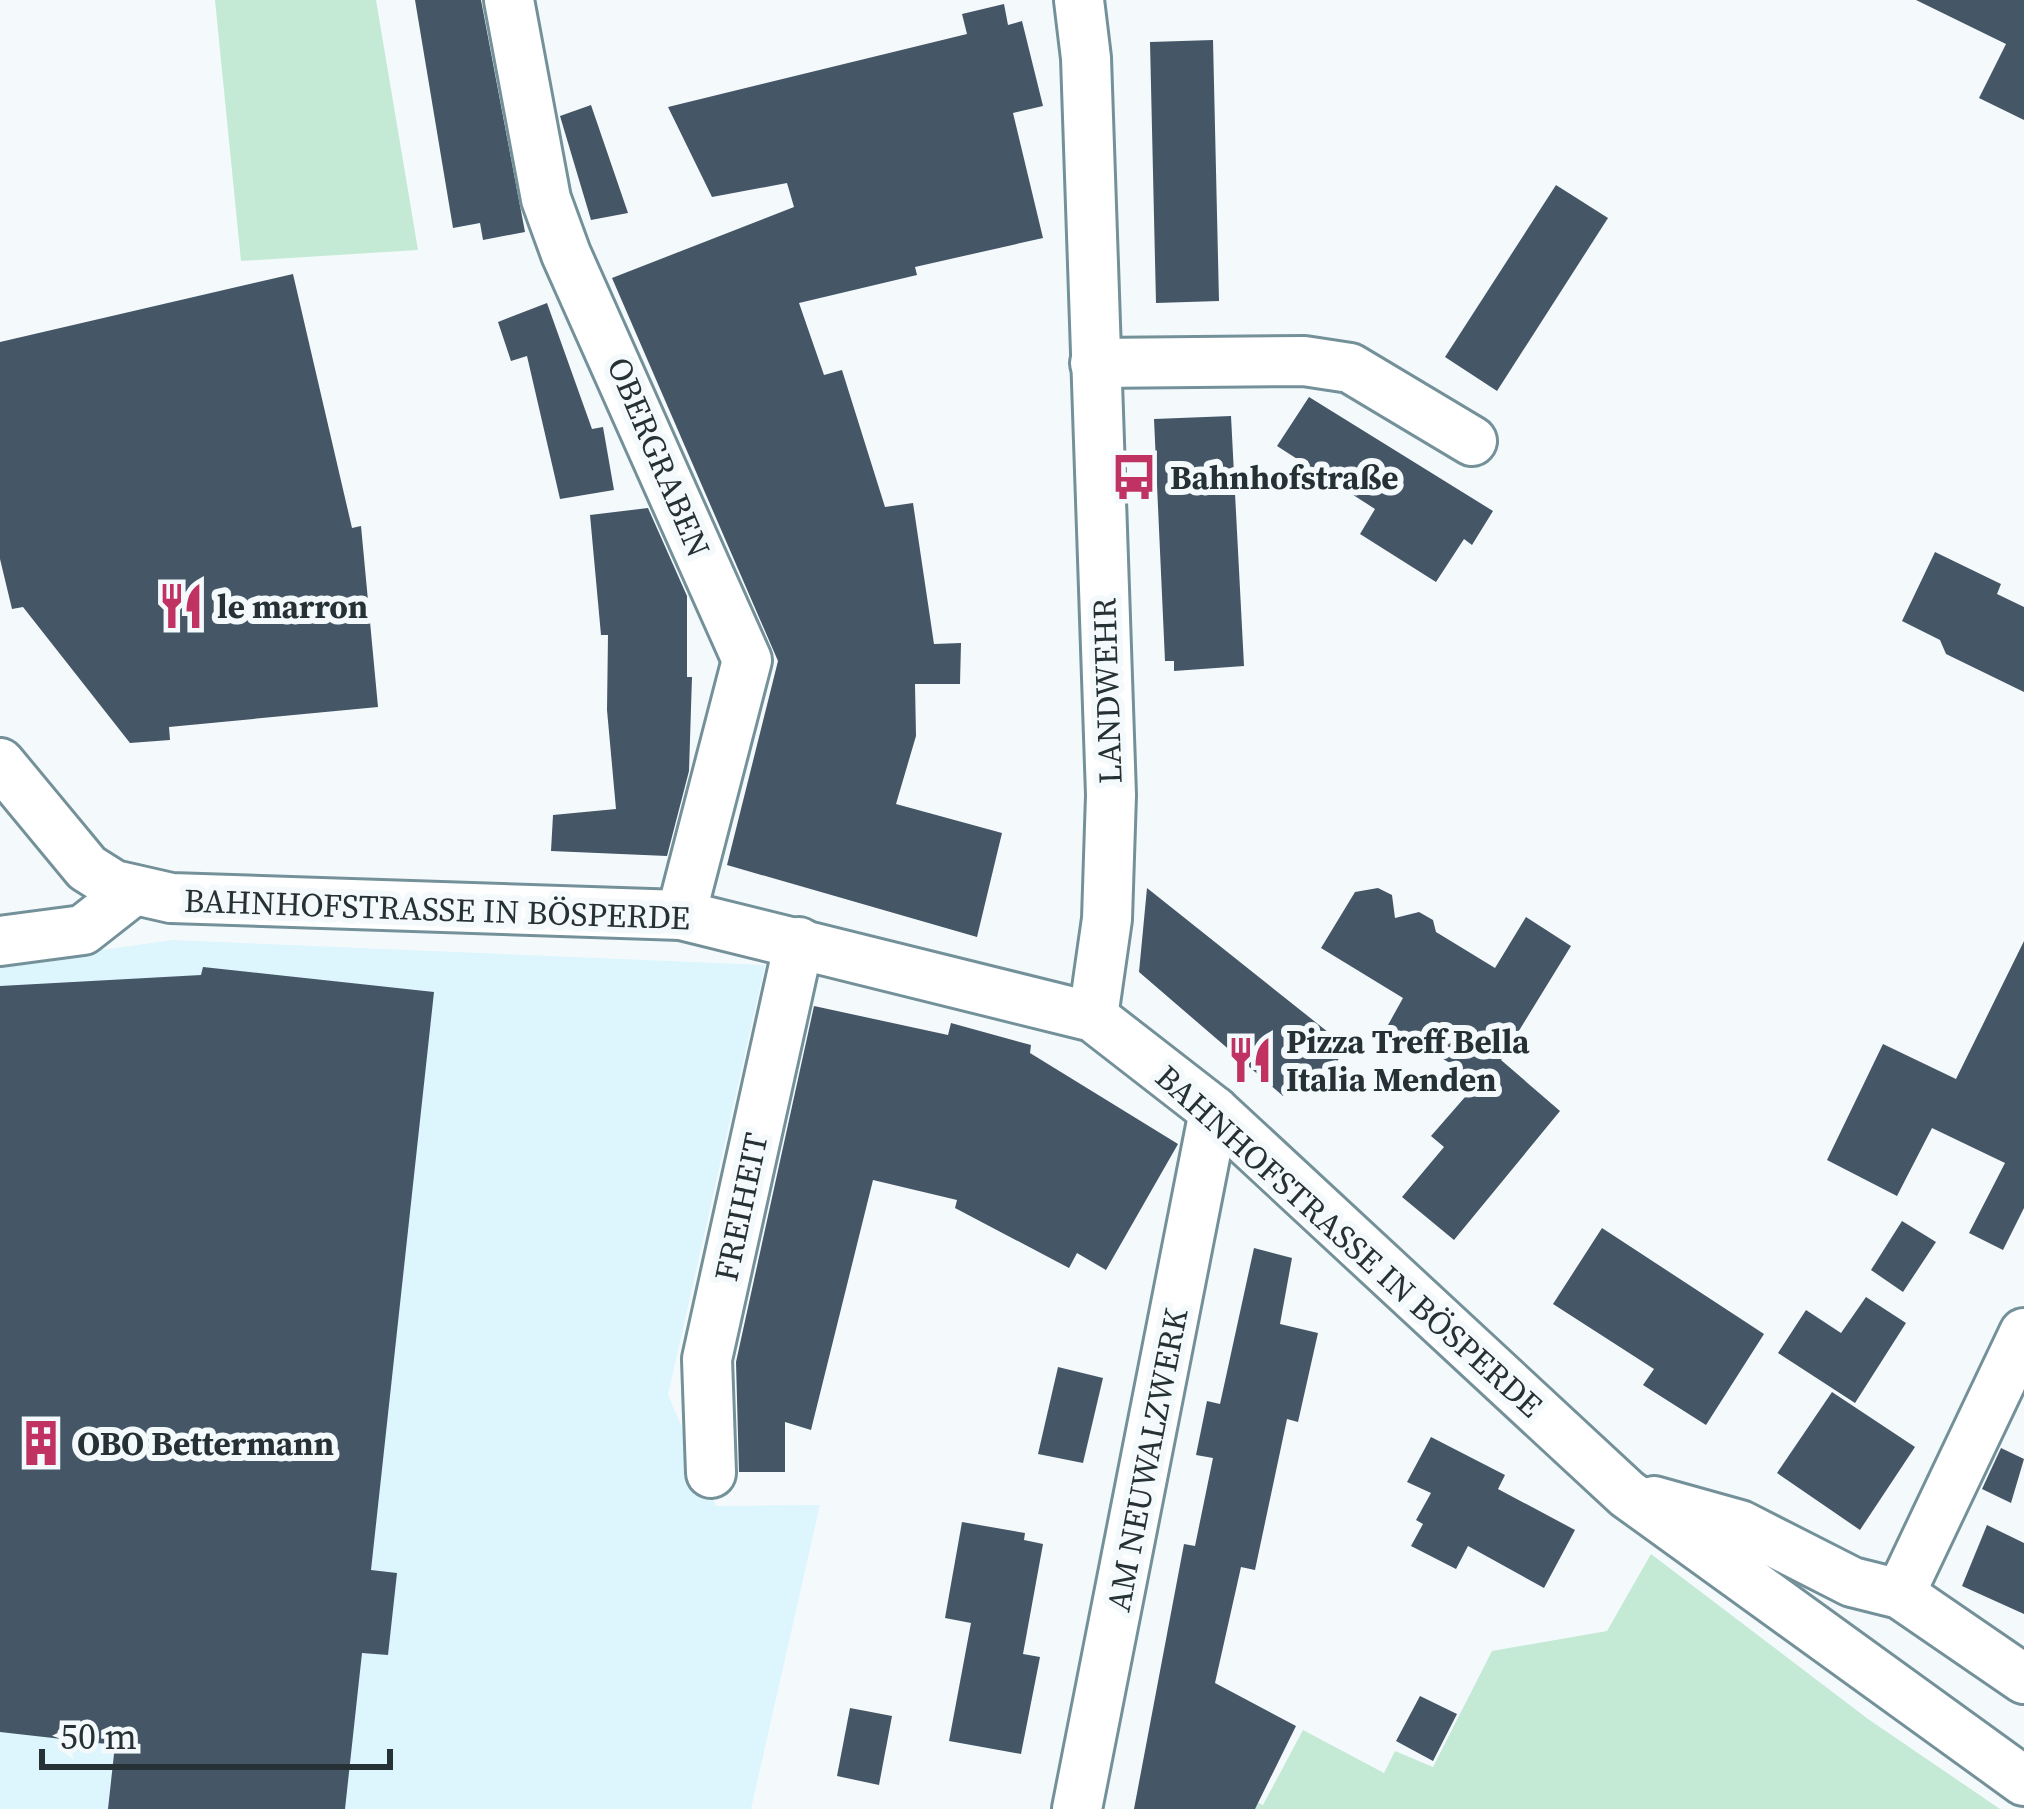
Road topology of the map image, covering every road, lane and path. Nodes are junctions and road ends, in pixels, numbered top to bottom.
1 (509, 0) edge
2 (1078, 0) edge
3 (1095, 363) junction
4 (1472, 441) dead end
5 (0, 763) edge
6 (134, 890) junction
7 (681, 915) junction
8 (0, 941) edge
9 (799, 942) junction
10 (1093, 1017) junction
11 (1214, 1111) junction
12 (2024, 1333) edge
13 (711, 1473) dead end
14 (1627, 1494) junction
15 (1900, 1594) junction
16 (2024, 1679) edge
17 (2024, 1781) edge
18 (1077, 1809) edge

1 - 7 street, OBERGRABEN
2 - 3 street, LANDWEHR
3 - 4 street
3 - 10 street, LANDWEHR
5 - 6 street, BAHNHOFSTRASSE IN BÖSPERDE
6 - 7 street, BAHNHOFSTRASSE IN BÖSPERDE
6 - 8 street
7 - 9 street, BAHNHOFSTRASSE IN BÖSPERDE
9 - 10 street, BAHNHOFSTRASSE IN BÖSPERDE
9 - 13 street, FREIHEIT
10 - 11 street, BAHNHOFSTRASSE IN BÖSPERDE
11 - 14 street, BAHNHOFSTRASSE IN BÖSPERDE
11 - 18 street, AM NEUWALZWERK
12 - 15 street
14 - 15 street, BAHNHOFSTRASSE IN BÖSPERDE
14 - 17 street, BAHNHOFSTRASSE IN BÖSPERDE
15 - 16 street, BAHNHOFSTRASSE IN BÖSPERDE

